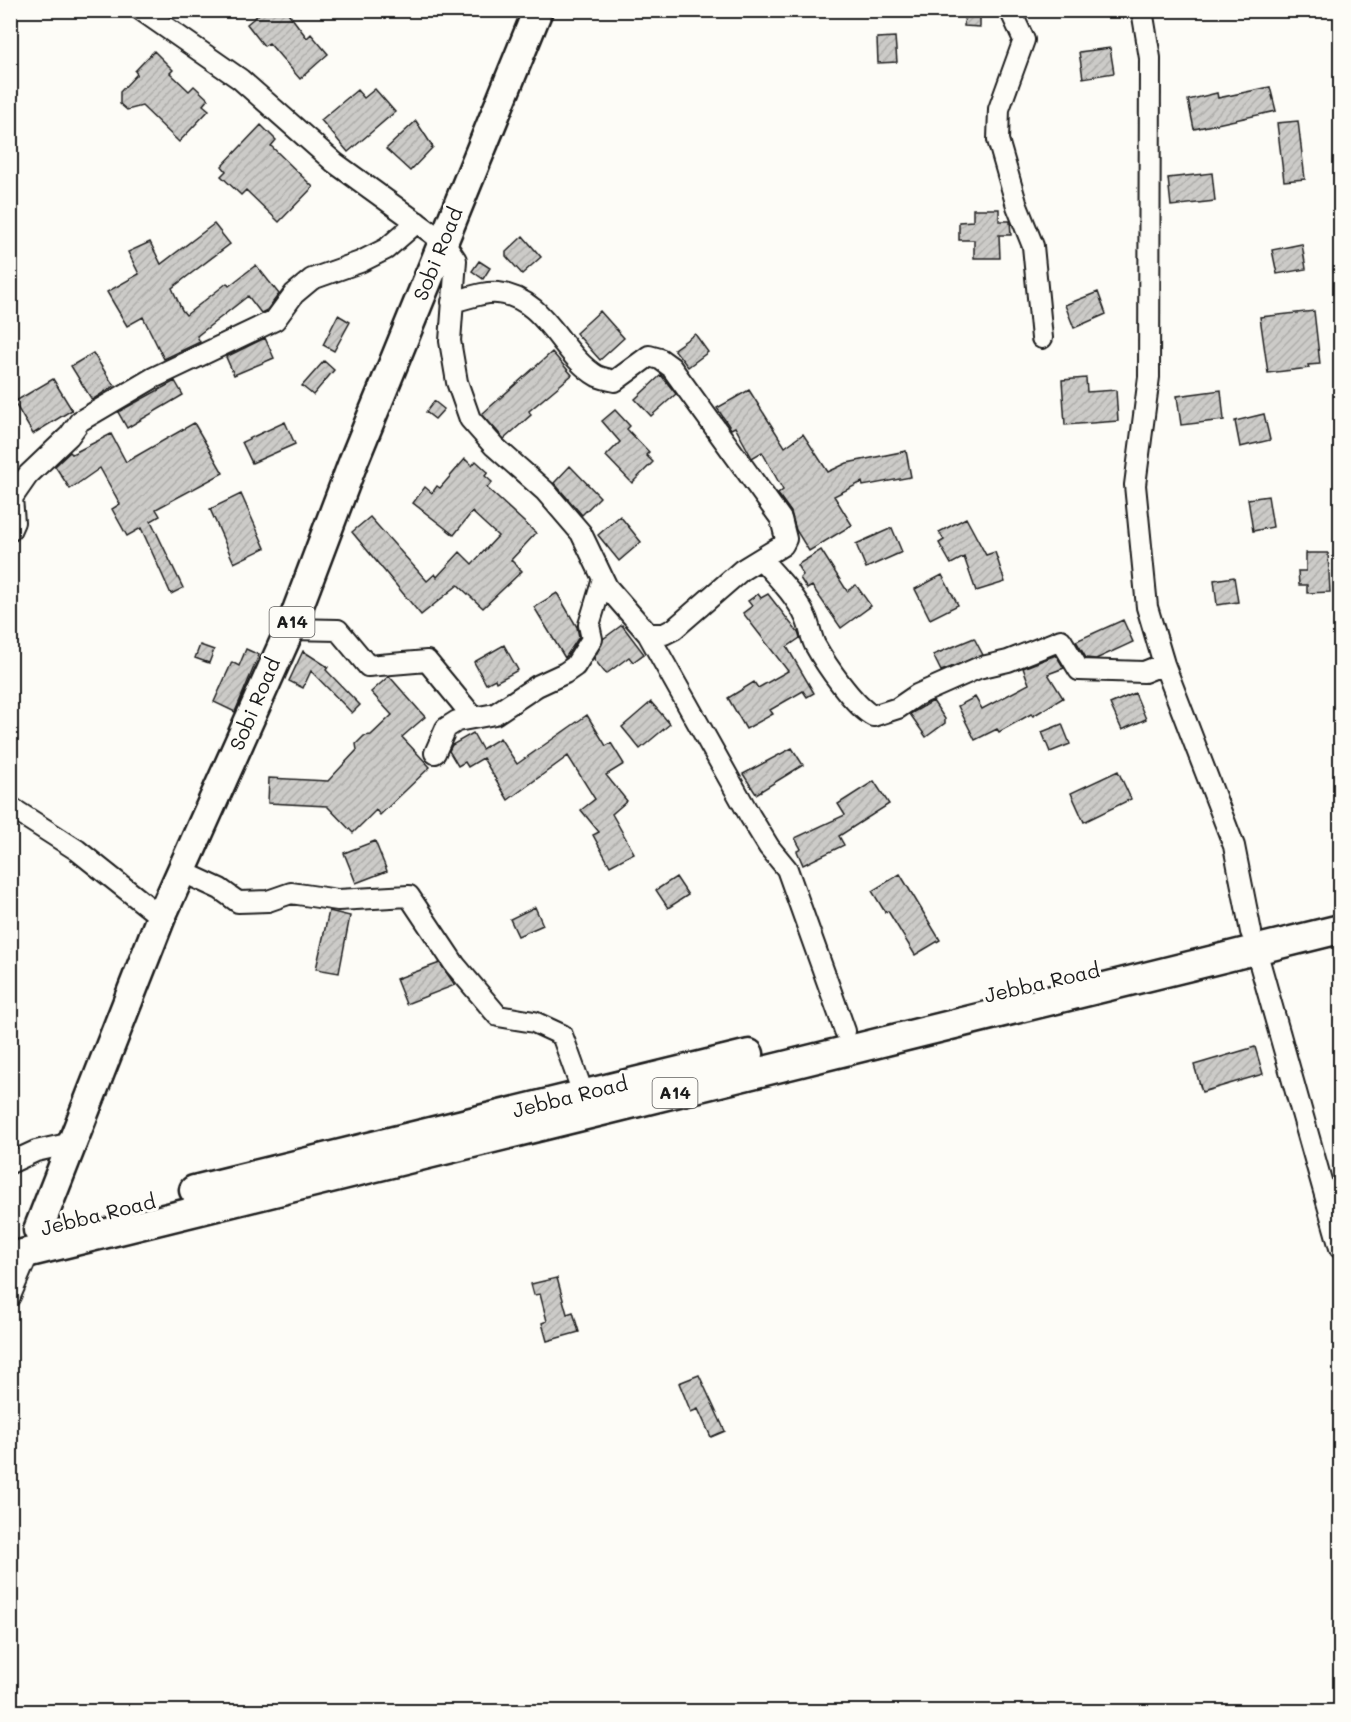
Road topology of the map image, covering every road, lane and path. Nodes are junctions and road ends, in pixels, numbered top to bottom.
1 (141, 10) edge
2 (1010, 10) edge
3 (1142, 10) edge
4 (532, 14) edge
5 (417, 222) junction
6 (444, 242) junction
7 (452, 302) junction
8 (1042, 338) dead end
9 (10, 531) edge
10 (761, 559) junction
11 (603, 579) junction
12 (290, 629) junction
13 (648, 634) junction
14 (1164, 664) junction
15 (474, 718) junction
16 (435, 753) dead end
17 (10, 807) edge
18 (182, 871) junction
19 (1341, 912) edge
20 (161, 917) junction
21 (1341, 929) edge
22 (1254, 941) junction
23 (845, 1031) junction
24 (583, 1093) junction
25 (72, 1143) junction
26 (10, 1163) edge
27 (22, 1244) edge
28 (1341, 1248) edge
29 (10, 1296) edge

1 - 5 street
2 - 8 street
3 - 14 street
4 - 6 highway, Sobi Road / A14
5 - 6 street
5 - 9 street
6 - 7 street
6 - 12 highway, Sobi Road / A14
7 - 10 street
7 - 11 street
10 - 13 street
10 - 14 street
11 - 13 street
11 - 15 street
12 - 15 street
12 - 18 highway, Sobi Road / A14
13 - 23 street
14 - 22 street
15 - 16 street
17 - 20 street
18 - 20 highway, Sobi Road / A14
18 - 24 street
19 - 22 highway, Jebba Road / A14
20 - 25 highway, Sobi Road / A14
21 - 22 highway, A14
22 - 23 highway, Jebba Road / A14
22 - 27 highway, A14
22 - 28 street
23 - 24 highway, Jebba Road / A14
24 - 27 highway, Jebba Road / A14
25 - 26 street
25 - 27 highway, Sobi Road / A14
27 - 29 street

